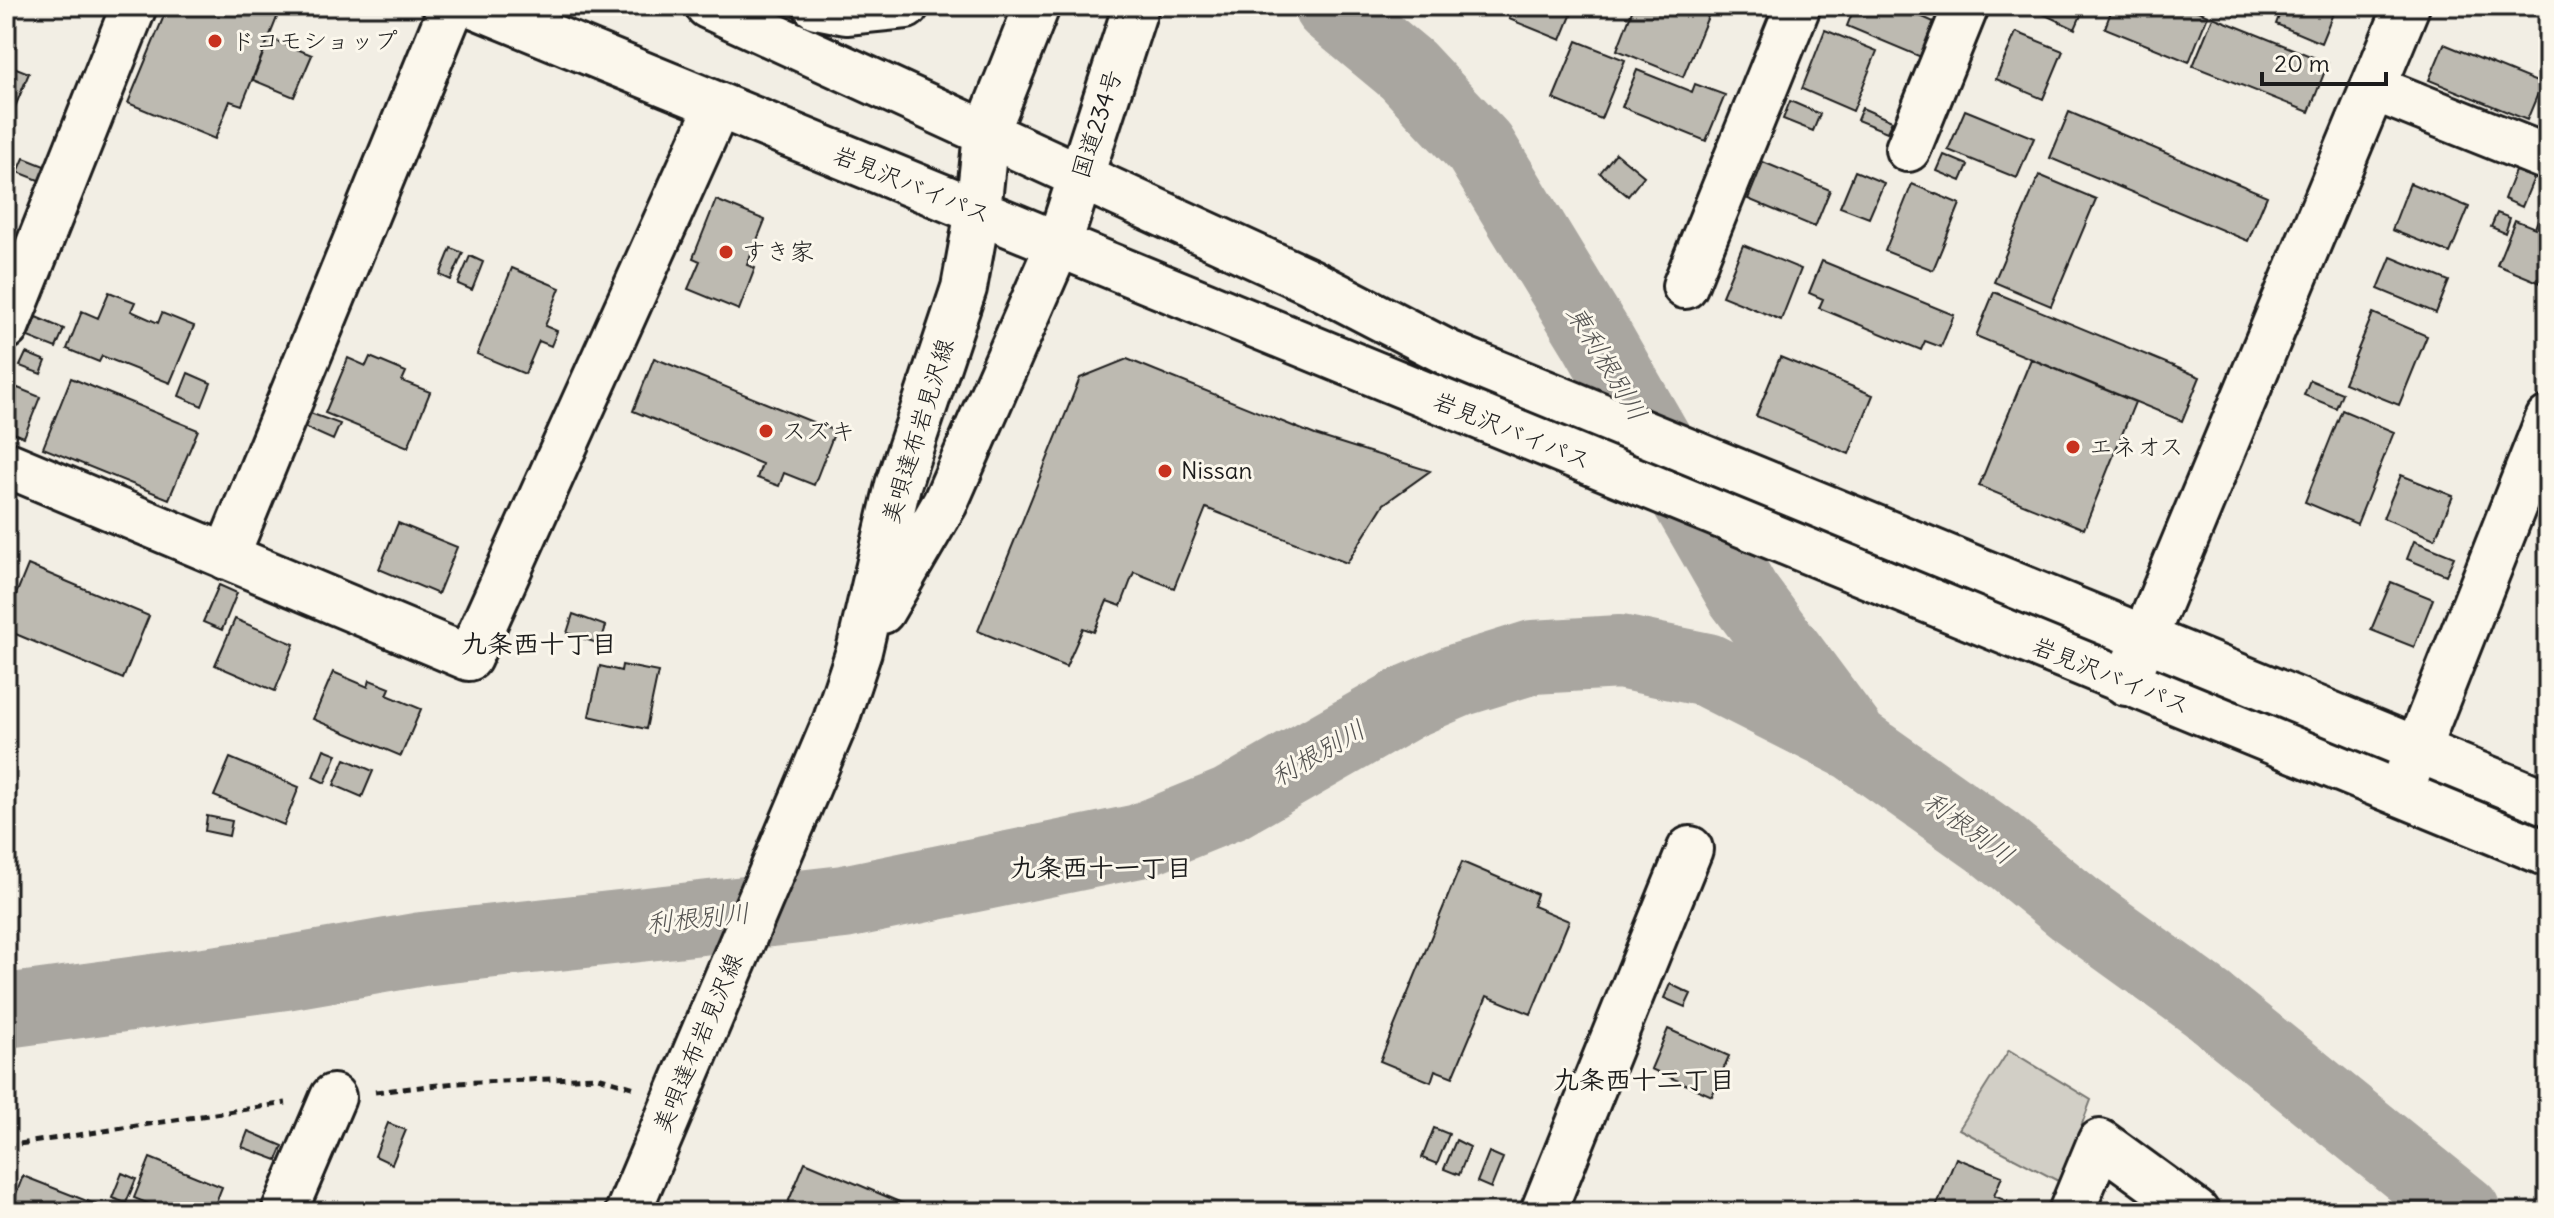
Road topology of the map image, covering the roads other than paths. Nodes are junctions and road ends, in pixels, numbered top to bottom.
1 (134, 6) edge
2 (452, 6) edge
3 (476, 6) edge
4 (708, 6) edge
5 (816, 6) edge
6 (906, 6) edge
7 (1037, 6) edge
8 (1798, 6) edge
9 (1966, 6) edge
10 (2407, 6) edge
11 (1135, 8) edge
12 (2373, 88) junction
13 (717, 108) junction
14 (986, 134) junction
15 (1908, 149) dead end
16 (2548, 158) edge
17 (1079, 178) junction
18 (978, 211) junction
19 (1059, 243) junction
20 (1685, 286) dead end
21 (6, 327) edge
22 (2548, 419) edge
23 (6, 464) edge
24 (226, 557) junction
25 (2144, 637) junction
26 (859, 651) junction
27 (2126, 683) junction
28 (2416, 749) junction
29 (2400, 793) junction
30 (2548, 803) edge
31 (1690, 849) dead end
32 (2548, 854) edge
33 (333, 1097) dead end
34 (284, 1212) edge
35 (628, 1212) edge
36 (1543, 1212) edge
37 (2071, 1212) edge
38 (2196, 1212) edge

1 - 21 main road
2 - 24 main road
3 - 13 main road, 岩見沢バイパス
4 - 14 main road, 岩見沢バイパス
5 - 6 main road
7 - 14 main road
8 - 20 main road
9 - 15 main road
10 - 12 main road
11 - 17 main road, 国道234号
12 - 16 main road
12 - 25 main road
13 - 18 main road, 岩見沢バイパス
13 - 24 main road
14 - 17 main road, 岩見沢バイパス
14 - 18 main road
17 - 19 main road, 国道234号
17 - 25 main road, 岩見沢バイパス
18 - 19 main road, 岩見沢バイパス
18 - 26 main road, 美唄達布岩見沢線
19 - 26 main road, 美唄達布岩見沢線
19 - 27 main road, 岩見沢バイパス
22 - 28 main road
23 - 24 main road
25 - 27 main road
25 - 28 main road, 岩見沢バイパス
26 - 35 main road, 美唄達布岩見沢線
27 - 29 main road, 岩見沢バイパス
28 - 29 main road
28 - 30 main road, 岩見沢バイパス
29 - 32 main road, 岩見沢バイパス
31 - 36 main road
33 - 34 main road
37 - 38 main road

